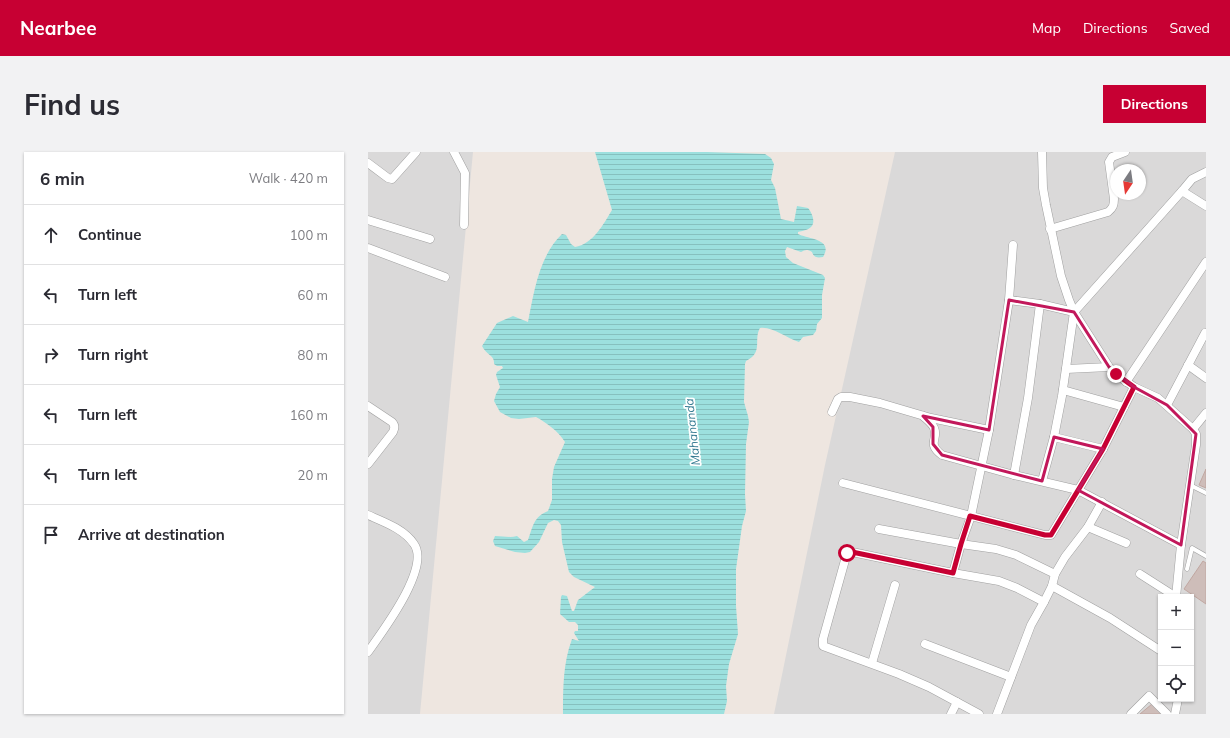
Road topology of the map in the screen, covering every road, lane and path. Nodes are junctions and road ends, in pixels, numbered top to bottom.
1 (416, 152) edge
2 (454, 152) edge
3 (1042, 152) edge
4 (1125, 152) edge
5 (368, 163) edge
6 (1206, 172) edge
7 (1182, 191) junction
8 (1206, 206) edge
9 (368, 220) edge
10 (464, 225) dead end
11 (1050, 229) junction
12 (430, 239) dead end
13 (1013, 245) dead end
14 (368, 248) edge
15 (1206, 262) edge
16 (445, 277) dead end
17 (1009, 300) junction
18 (1040, 304) junction
19 (1074, 312) junction
20 (1205, 333) edge
21 (1188, 365) junction
22 (1109, 367) junction
23 (1066, 369) junction
24 (1206, 378) edge
25 (1126, 382) junction
26 (1134, 387) junction
27 (1063, 390) junction
28 (1167, 405) junction
29 (368, 406) edge
30 (1124, 408) junction
31 (832, 412) dead end
32 (1206, 413) edge
33 (922, 416) junction
34 (1193, 429) junction
35 (989, 430) junction
36 (1054, 437) junction
37 (1103, 449) junction
38 (368, 464) edge
39 (981, 466) junction
40 (1014, 475) junction
41 (1042, 481) junction
42 (844, 483) dead end
43 (1189, 485) junction
44 (1078, 490) junction
45 (1206, 493) edge
46 (1102, 502) junction
47 (368, 515) edge
48 (970, 516) junction
49 (1088, 527) junction
50 (879, 529) dead end
51 (961, 544) junction
52 (1126, 544) dead end
53 (1181, 545) junction
54 (1206, 556) edge
55 (1188, 569) dead end
56 (953, 573) junction
57 (1055, 574) junction
58 (1140, 574) dead end
59 (895, 585) dead end
60 (1052, 586) junction
61 (1171, 594) edge
62 (1176, 594) edge
63 (1044, 602) junction
64 (925, 644) dead end
65 (1158, 649) edge
66 (368, 652) edge
67 (872, 663) junction
68 (1011, 677) junction
69 (957, 702) junction
70 (1177, 702) edge
71 (951, 714) edge
72 (979, 714) edge
73 (997, 714) edge
74 (1131, 714) edge
75 (1167, 714) edge
76 (1175, 714) edge

1 - 5 street
2 - 10 street
3 - 11 street
4 - 11 street
6 - 7 street
7 - 8 street
7 - 19 street
9 - 12 street
11 - 19 street
13 - 17 street
14 - 16 street
15 - 25 street
17 - 18 street
17 - 35 street
18 - 19 street
18 - 40 street
19 - 22 street
19 - 23 street
20 - 21 street
21 - 24 street
21 - 28 street
22 - 23 street
22 - 25 street
23 - 27 street
25 - 26 street
26 - 28 street
26 - 30 street
27 - 30 street
27 - 36 street
28 - 34 street
29 - 38 street
30 - 37 street
31 - 33 street
32 - 34 street
33 - 35 street
33 - 39 street
34 - 43 street
35 - 39 street
36 - 37 street
36 - 41 street
37 - 44 street
39 - 40 street
39 - 48 street
40 - 41 street
41 - 44 street
42 - 48 street
43 - 45 lane
43 - 53 street
44 - 46 street
44 - 48 street
46 - 49 street
46 - 53 street
47 - 66 street
48 - 51 street
49 - 52 street
49 - 57 street
50 - 51 street
51 - 56 street
51 - 57 street
53 - 62 street
54 - 55 lane
56 - 63 street
56 - 67 street
57 - 60 street
58 - 61 street
59 - 67 street
60 - 63 street
60 - 65 street
63 - 68 street
64 - 68 street
67 - 69 street
68 - 73 street
69 - 71 street
69 - 72 street
70 - 76 street
74 - 75 street

